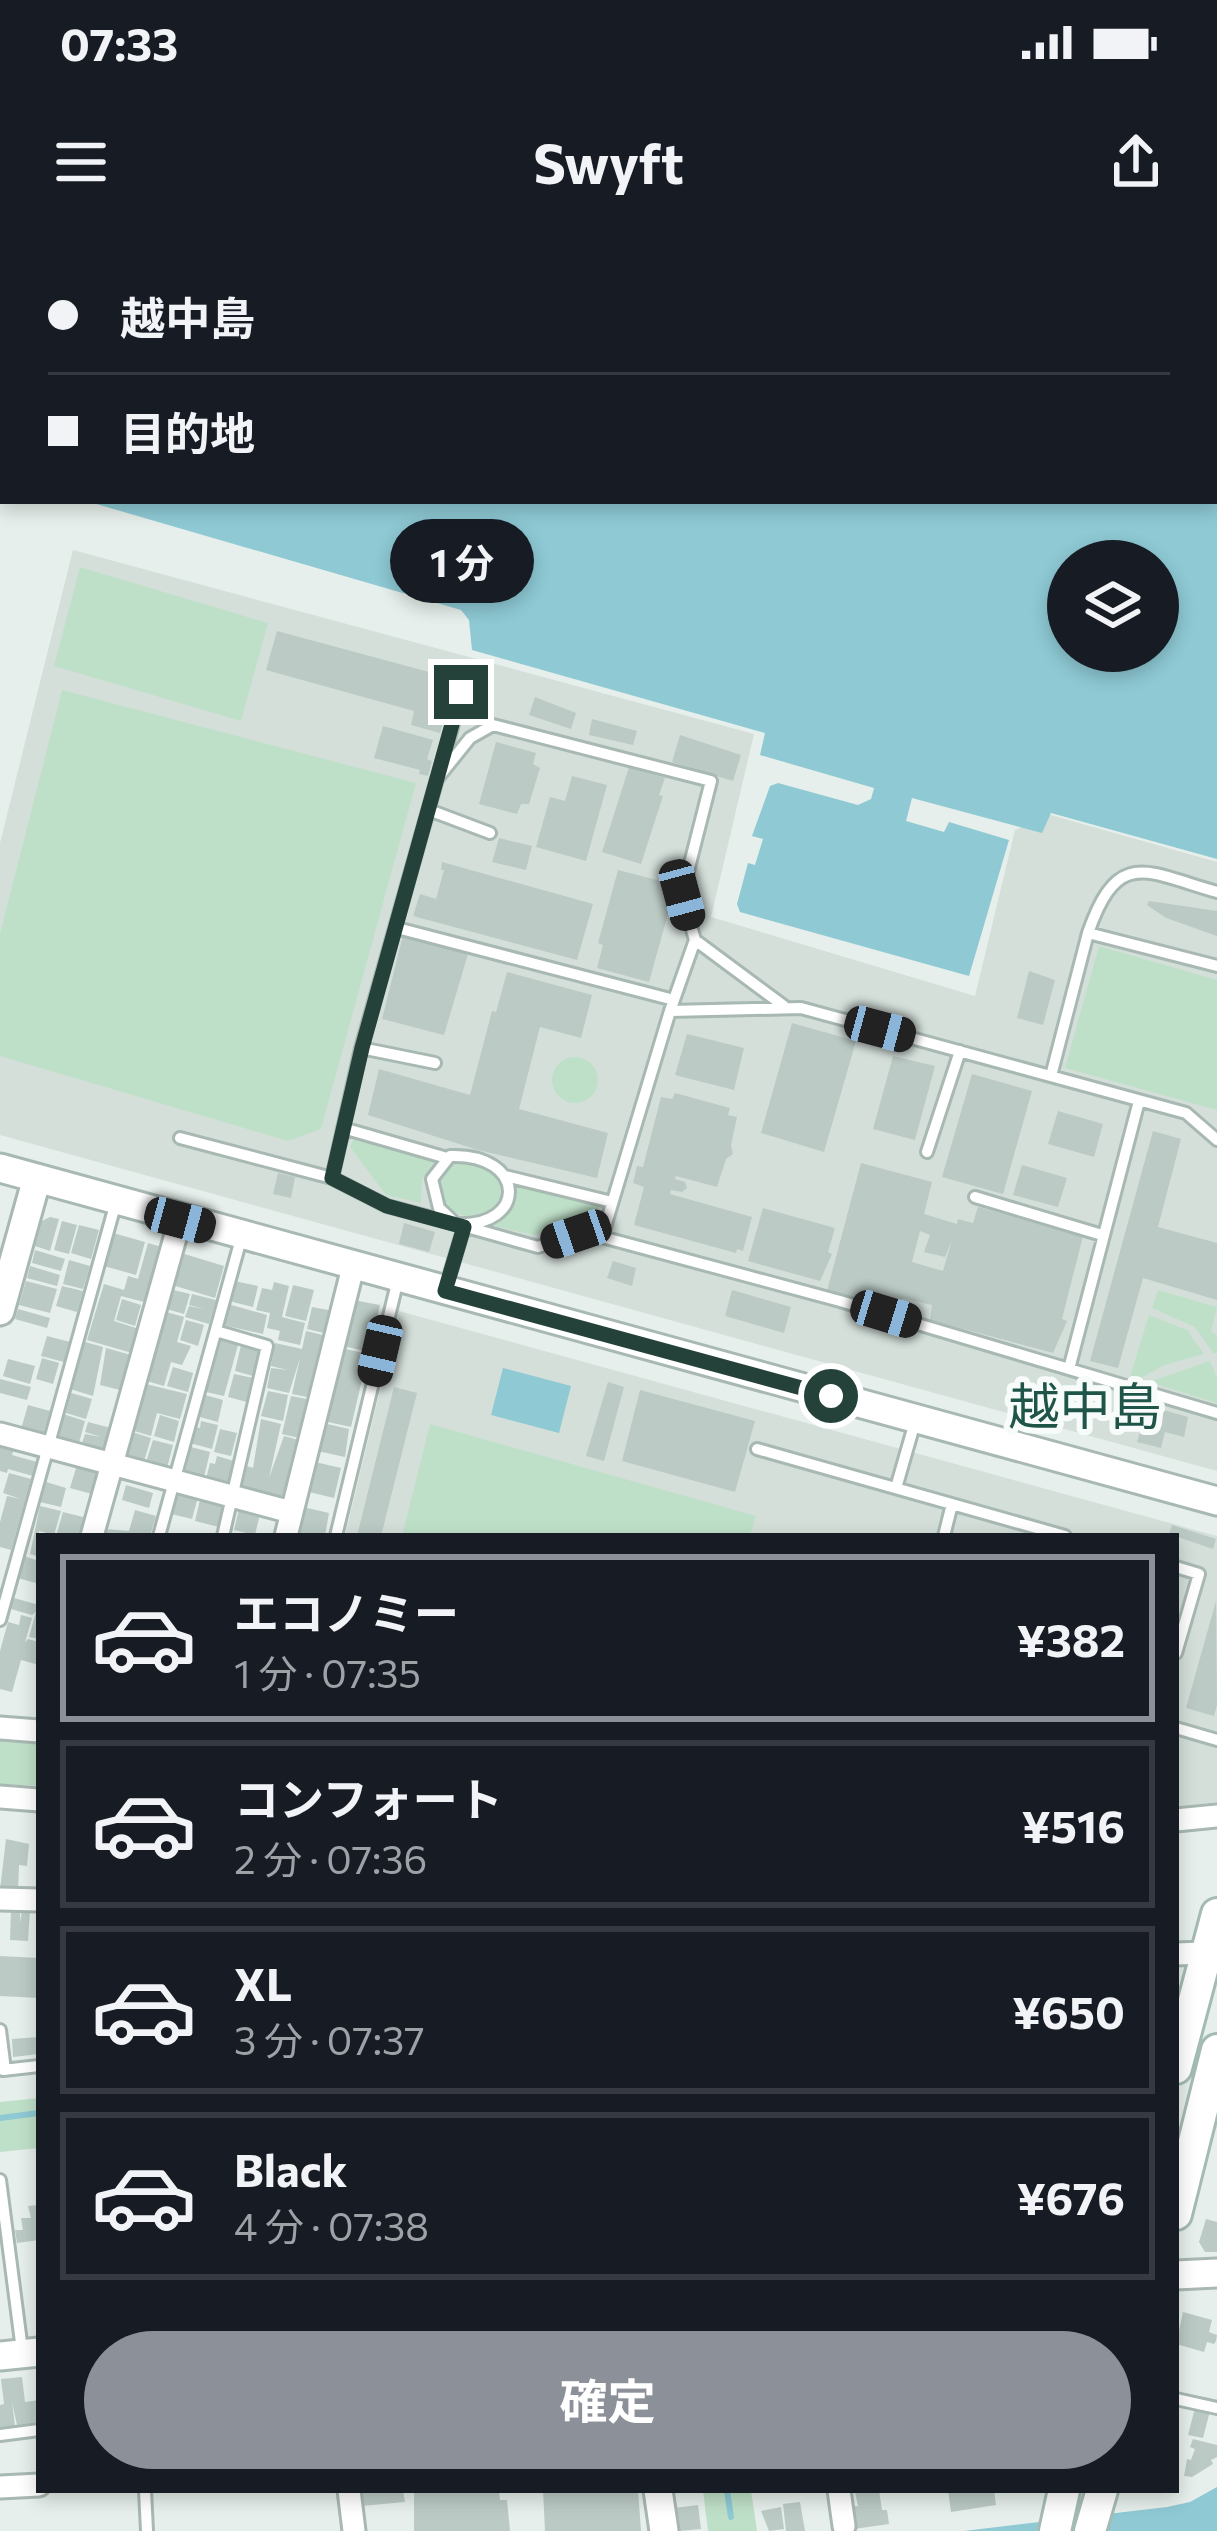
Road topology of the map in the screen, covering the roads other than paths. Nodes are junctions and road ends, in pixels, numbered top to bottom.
1 (461, 692) dead end
2 (437, 778) junction
3 (428, 811) junction
4 (490, 832) dead end
5 (1217, 892) edge
6 (398, 928) junction
7 (1088, 933) junction
8 (694, 940) junction
9 (1217, 967) edge
10 (672, 1005) junction
11 (785, 1007) junction
12 (362, 1048) junction
13 (959, 1051) junction
14 (435, 1063) dead end
15 (1051, 1076) junction
16 (1138, 1101) junction
17 (343, 1128) junction
18 (180, 1138) dead end
19 (1217, 1140) edge
20 (928, 1151) dead end
21 (447, 1158) junction
22 (0, 1168) edge
23 (505, 1175) junction
24 (37, 1178) junction
25 (332, 1178) junction
26 (975, 1198) dead end
27 (116, 1202) junction
28 (612, 1202) junction
29 (180, 1220) junction
30 (460, 1226) junction
31 (1102, 1235) junction
32 (242, 1237) junction
33 (602, 1238) junction
34 (353, 1267) junction
35 (398, 1279) junction
36 (445, 1291) junction
37 (0, 1311) edge
38 (215, 1331) junction
39 (1069, 1369) junction
40 (1217, 1413) edge
41 (916, 1419) junction
42 (0, 1434) edge
43 (47, 1447) junction
44 (757, 1449) dead end
45 (112, 1464) junction
46 (172, 1481) junction
47 (896, 1488) junction
48 (232, 1496) junction
49 (1217, 1501) edge
50 (952, 1504) junction
51 (292, 1512) junction
52 (93, 1533) edge
53 (160, 1533) edge
54 (224, 1533) edge
55 (287, 1533) edge
56 (337, 1533) edge
57 (945, 1533) edge
58 (1054, 1533) edge
59 (1179, 1568) edge
60 (0, 1620) edge
61 (1179, 1643) edge
62 (0, 1728) edge
63 (1179, 1729) edge
64 (36, 1731) edge
65 (1217, 1740) edge
66 (0, 1797) edge
67 (36, 1800) edge
68 (1217, 1816) edge
69 (1179, 1820) edge
70 (0, 1899) edge
71 (36, 1900) edge
72 (1217, 1914) edge
73 (1191, 1954) edge
74 (0, 2030) edge
75 (1179, 2042) edge
76 (1217, 2050) edge
77 (36, 2066) edge
78 (2, 2070) edge
79 (0, 2180) edge
80 (1179, 2203) edge
81 (1217, 2273) edge
82 (1179, 2275) edge
83 (20, 2354) edge
84 (1179, 2399) edge
85 (1217, 2408) edge
86 (36, 2430) edge
87 (0, 2435) edge
88 (36, 2485) edge
89 (0, 2487) edge
90 (145, 2493) edge
91 (350, 2493) edge
92 (658, 2493) edge
93 (839, 2493) edge
94 (844, 2526) dead end
95 (147, 2531) edge
96 (354, 2531) edge
97 (664, 2531) edge

1 - 2 lane
2 - 3 lane
2 - 8 lane
3 - 4 lane
3 - 6 lane
5 - 7 lane
6 - 10 lane
6 - 12 lane
7 - 9 lane
7 - 15 lane
8 - 10 lane
8 - 11 lane
10 - 11 lane
10 - 28 lane
11 - 13 lane
12 - 14 lane
12 - 17 lane
13 - 15 lane
13 - 20 lane
15 - 16 lane
16 - 19 lane
16 - 31 lane
17 - 21 lane
17 - 25 lane
18 - 25 lane
21 - 23 lane
21 - 30 lane
22 - 24 street
23 - 28 lane
23 - 30 lane
24 - 27 street
24 - 37 street
25 - 30 lane
26 - 31 lane
27 - 29 street
27 - 43 lane
28 - 33 lane
29 - 32 street
29 - 45 street
30 - 33 lane
30 - 36 lane
31 - 39 lane
32 - 34 street
32 - 38 lane
33 - 39 lane
34 - 35 street
34 - 51 street
35 - 36 street
35 - 56 lane
36 - 41 street
38 - 46 lane
38 - 48 lane
39 - 40 lane
41 - 47 lane
41 - 49 street
42 - 43 street
43 - 45 street
43 - 60 lane
44 - 47 lane
45 - 46 street
45 - 52 street
46 - 48 street
46 - 53 lane
47 - 50 lane
48 - 51 street
48 - 54 lane
50 - 57 lane
50 - 58 lane
51 - 55 street
59 - 61 lane
62 - 64 street
63 - 65 lane
66 - 67 street
68 - 69 street
70 - 71 street
72 - 73 main road
73 - 75 main road
74 - 78 lane
76 - 80 main road
77 - 78 lane
79 - 83 lane
81 - 82 street
84 - 85 lane
86 - 87 lane
88 - 89 street
90 - 95 lane
91 - 96 street
92 - 97 street
93 - 94 street

